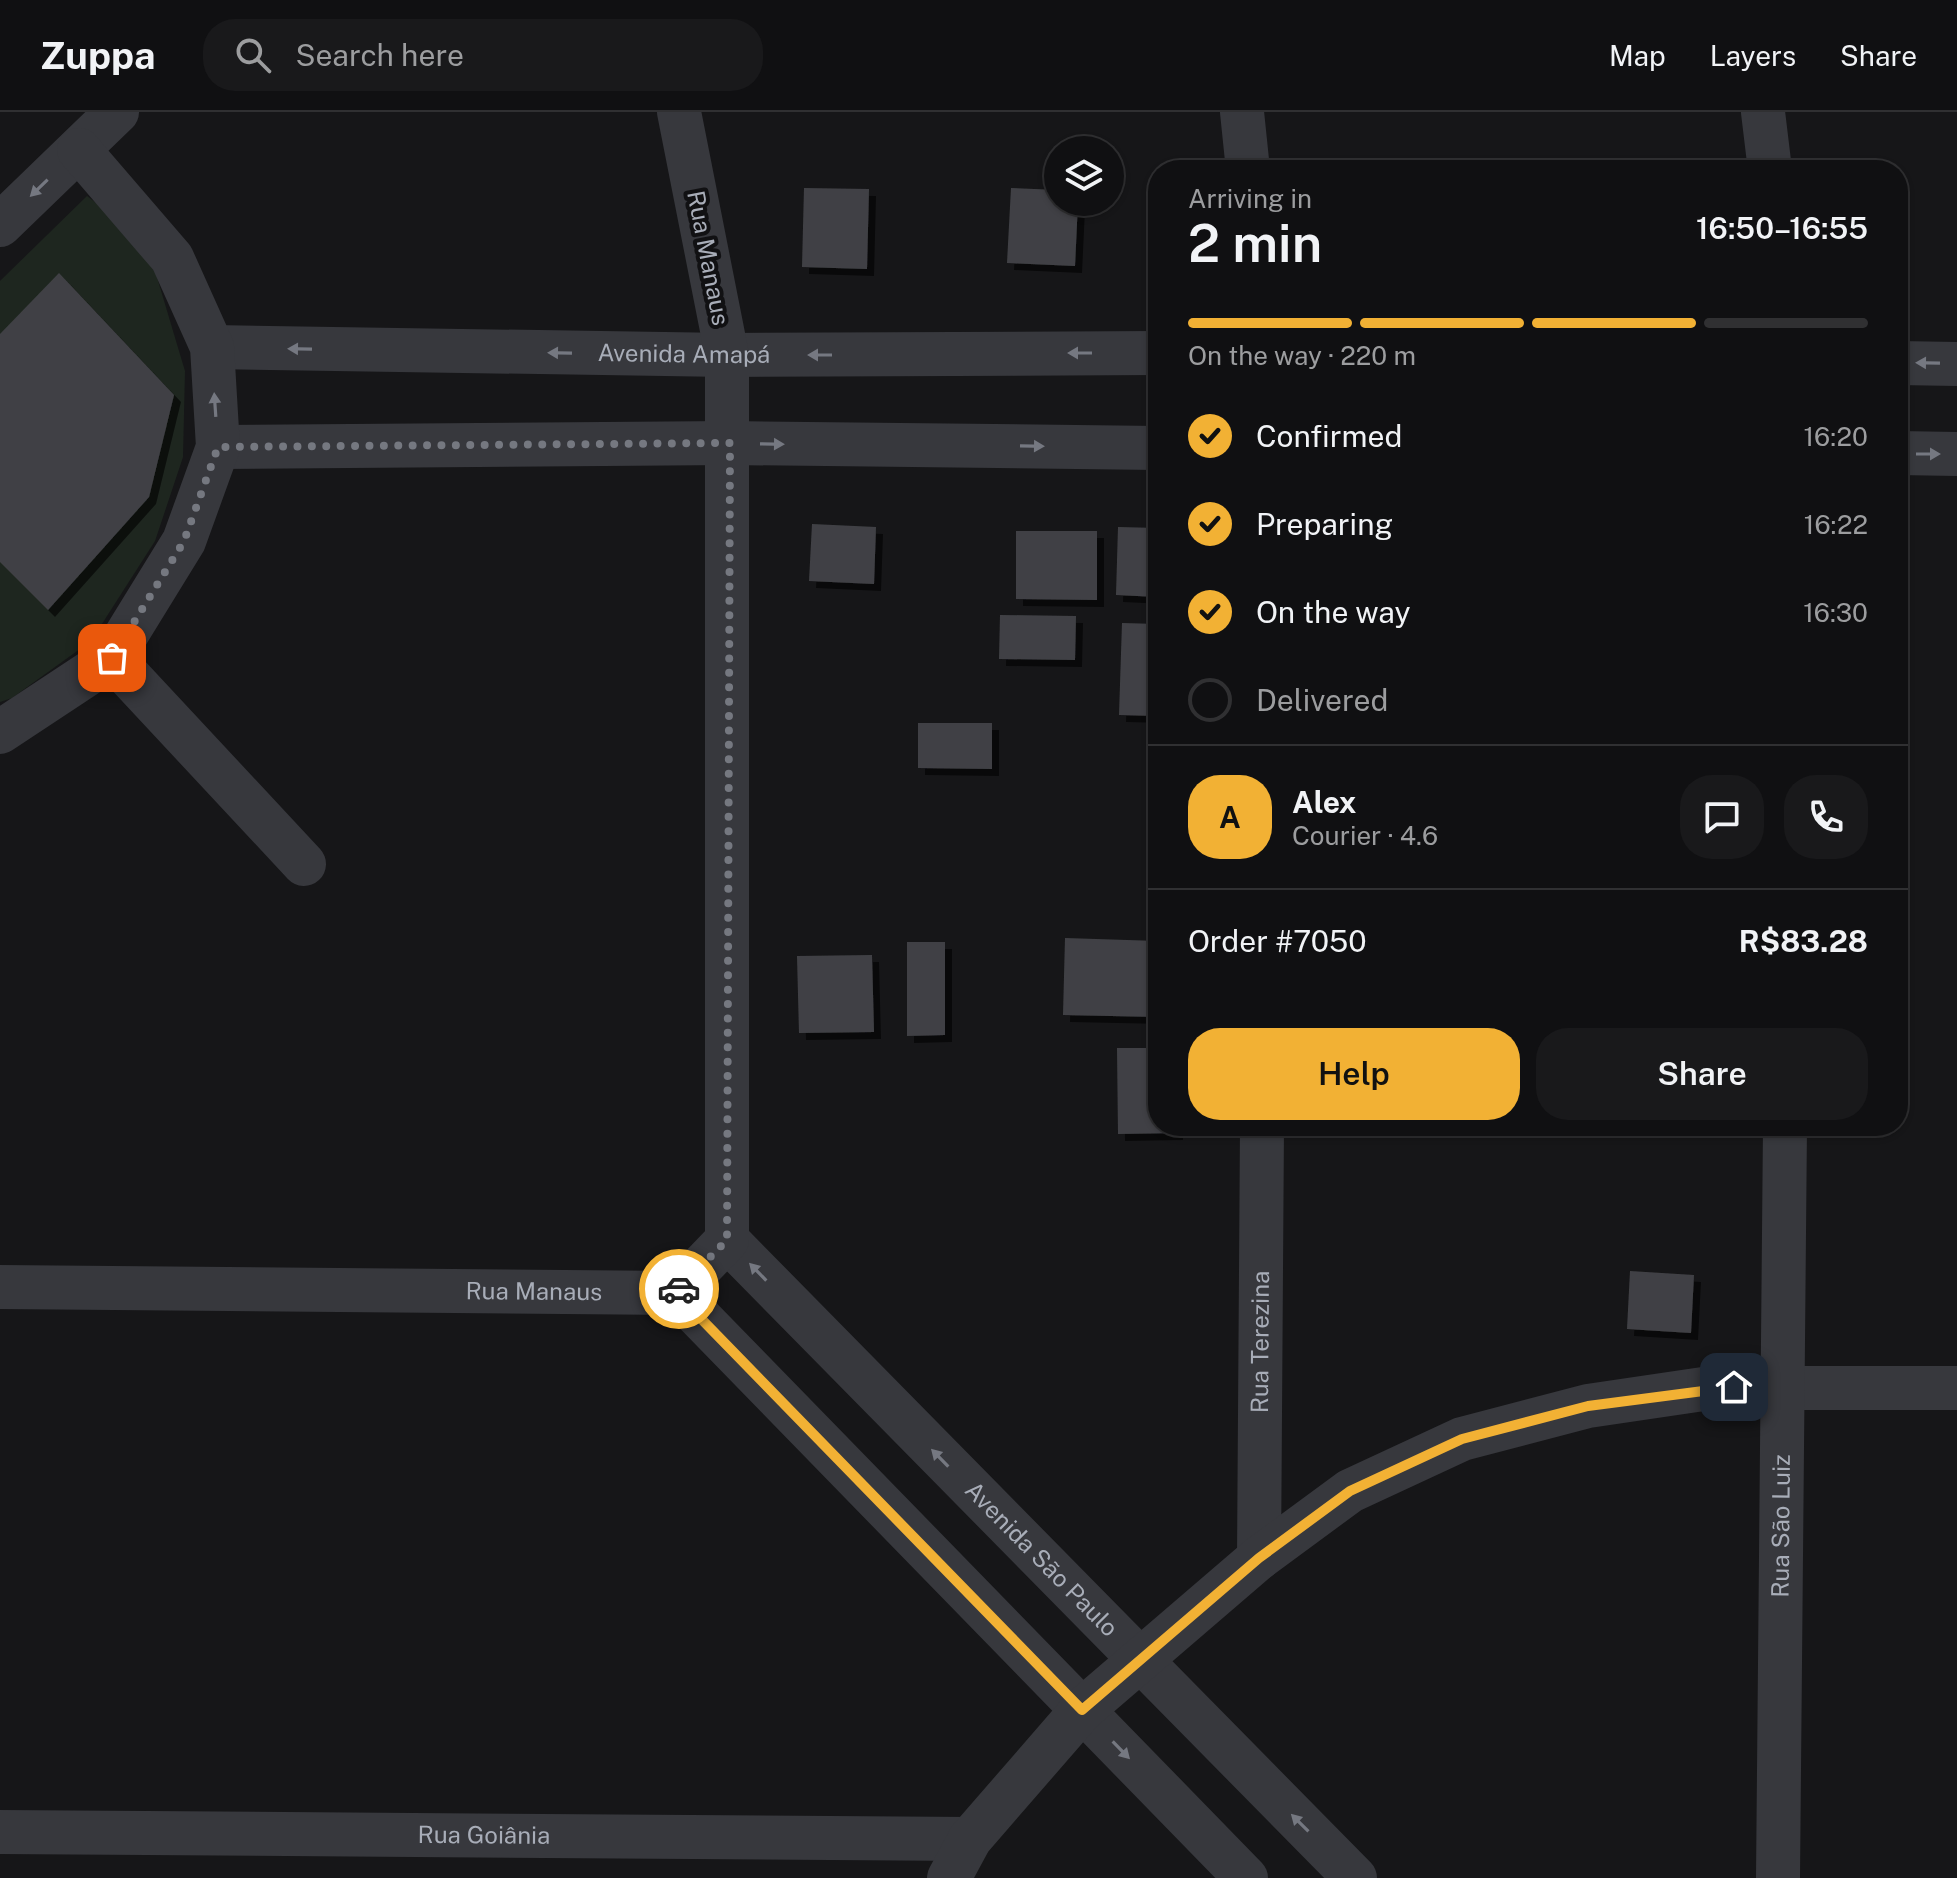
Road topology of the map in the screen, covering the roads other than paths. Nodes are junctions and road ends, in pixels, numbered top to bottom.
1 (117, 112) edge
2 (679, 112) edge
3 (1242, 112) edge
4 (1763, 112) edge
5 (79, 150) junction
6 (1247, 160) edge
7 (1769, 160) edge
8 (0, 225) edge
9 (212, 347) junction
10 (1148, 353) edge
11 (727, 355) junction
12 (1908, 363) edge
13 (1957, 364) edge
14 (730, 443) junction
15 (218, 447) junction
16 (1148, 448) edge
17 (1908, 453) edge
18 (1957, 454) edge
19 (112, 658) junction
20 (0, 732) edge
21 (304, 864) dead end
22 (1262, 1136) edge
23 (1785, 1136) edge
24 (727, 1240) junction
25 (0, 1287) edge
26 (676, 1293) junction
27 (1784, 1387) junction
28 (1957, 1388) edge
29 (1259, 1558) junction
30 (1139, 1660) junction
31 (1082, 1710) junction
32 (0, 1832) edge
33 (970, 1839) junction
34 (949, 1878) edge
35 (1246, 1878) edge
36 (1355, 1878) edge
37 (1778, 1878) edge

1 - 5 street
2 - 11 street, Rua Manaus
3 - 6 street
4 - 7 street
5 -> 8 street
5 - 9 street
11 -> 9 street, Avenida Amapá
15 -> 9 street
10 -> 11 street, Avenida Amapá
11 - 14 street, Rua Manaus
13 -> 12 street
14 - 15 street
14 -> 16 street
14 - 24 street, Rua Manaus
15 - 19 street
17 -> 18 street
19 - 20 street
19 - 21 street
22 - 29 street, Rua Terezina
23 - 27 street, Rua São Luiz
24 - 26 street
30 -> 24 street, Avenida São Paulo
25 - 26 street, Rua Manaus
26 - 31 street
27 - 28 street
27 - 29 street
27 - 37 street, Rua São Luiz
29 - 30 street
30 - 31 street
36 -> 30 street, Avenida São Paulo
31 - 33 street
31 -> 35 street
32 - 33 street, Rua Goiânia
33 - 34 street

